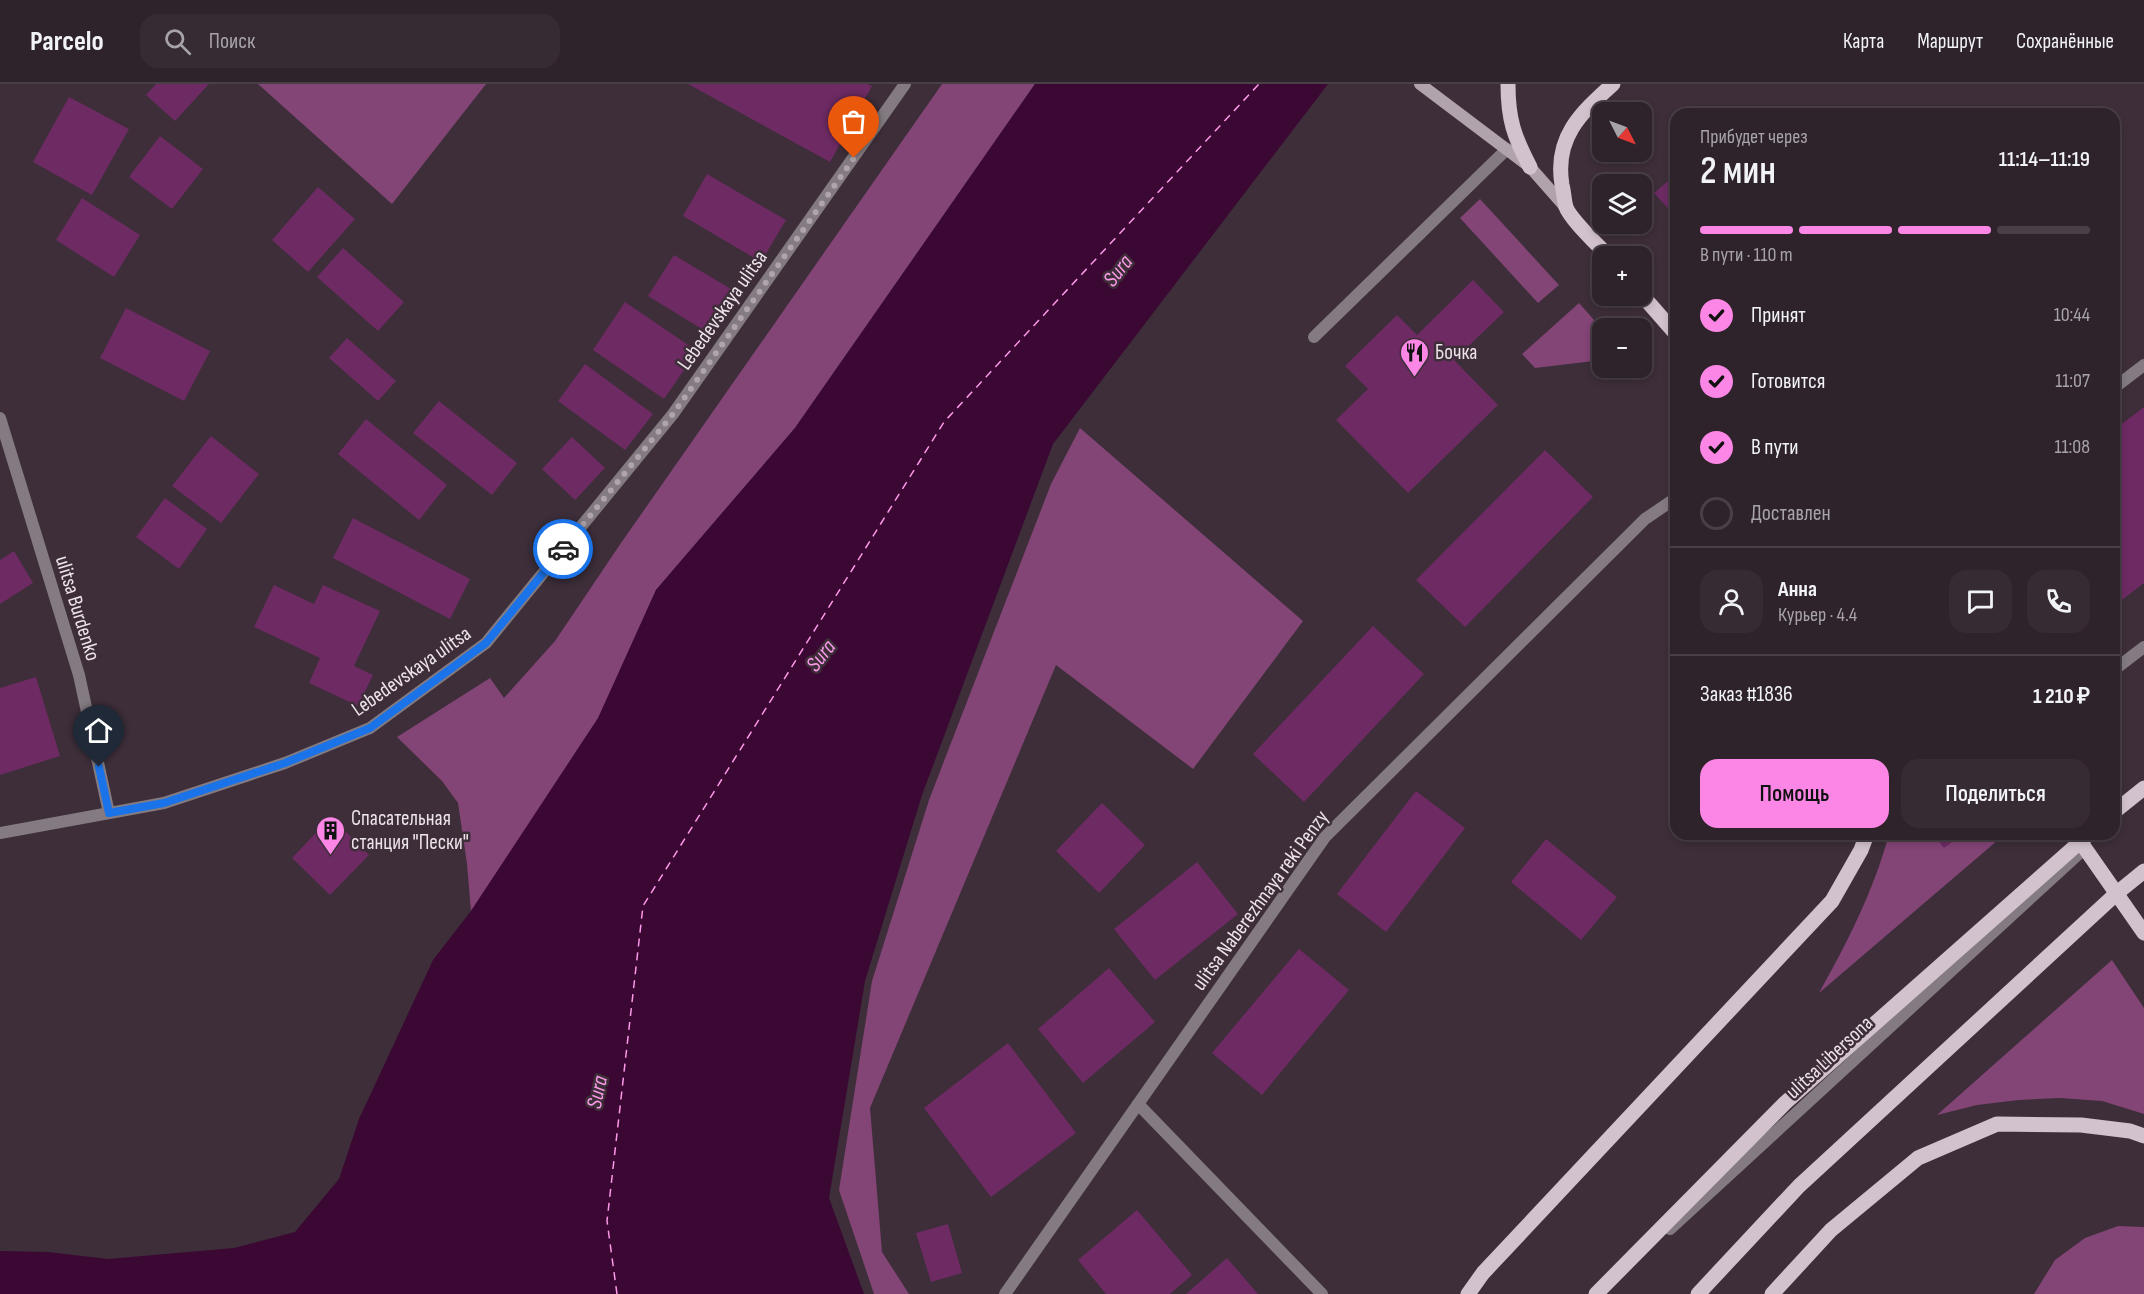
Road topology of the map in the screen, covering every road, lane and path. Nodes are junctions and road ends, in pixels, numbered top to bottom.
1 (905, 84) edge
2 (1420, 84) edge
3 (1508, 84) edge
4 (1613, 84) edge
5 (1507, 149) junction
6 (1530, 167) junction
7 (1567, 209) junction
8 (1599, 246) edge
9 (1652, 306) edge
10 (1670, 327) edge
11 (1314, 337) dead end
12 (2144, 365) edge
13 (2120, 383) edge
14 (0, 418) edge
15 (3, 443) edge
16 (1670, 502) edge
17 (2144, 647) edge
18 (2120, 665) edge
19 (2144, 788) edge
20 (2120, 807) edge
21 (109, 813) junction
22 (0, 833) edge
23 (1865, 840) edge
24 (2087, 841) edge
25 (2144, 871) edge
26 (2144, 933) edge
27 (1138, 1104) junction
28 (2144, 1136) edge
29 (1005, 1294) edge
30 (1322, 1294) edge
31 (1468, 1294) edge
32 (1597, 1294) edge
33 (1698, 1294) edge
34 (1772, 1294) edge

1 - 21 street, Lebedevskaya ulitsa
2 - 5 street
3 - 6 main road
4 - 7 main road
5 - 6 street
5 - 11 street
6 - 7 street
7 - 8 main road
9 - 10 main road
12 - 13 street
14 - 15 street, ulitsa Burdenko
15 - 21 street, ulitsa Burdenko
16 - 27 street, ulitsa Naberezhnaya reki Penzy
17 - 18 street
19 - 20 main road
21 - 22 street, Lebedevskaya ulitsa
23 - 31 main road
24 - 26 main road
24 - 32 main road, bridge
25 - 33 main road, bridge
27 - 29 street, ulitsa Naberezhnaya reki Penzy
27 - 30 street
28 - 34 main road

